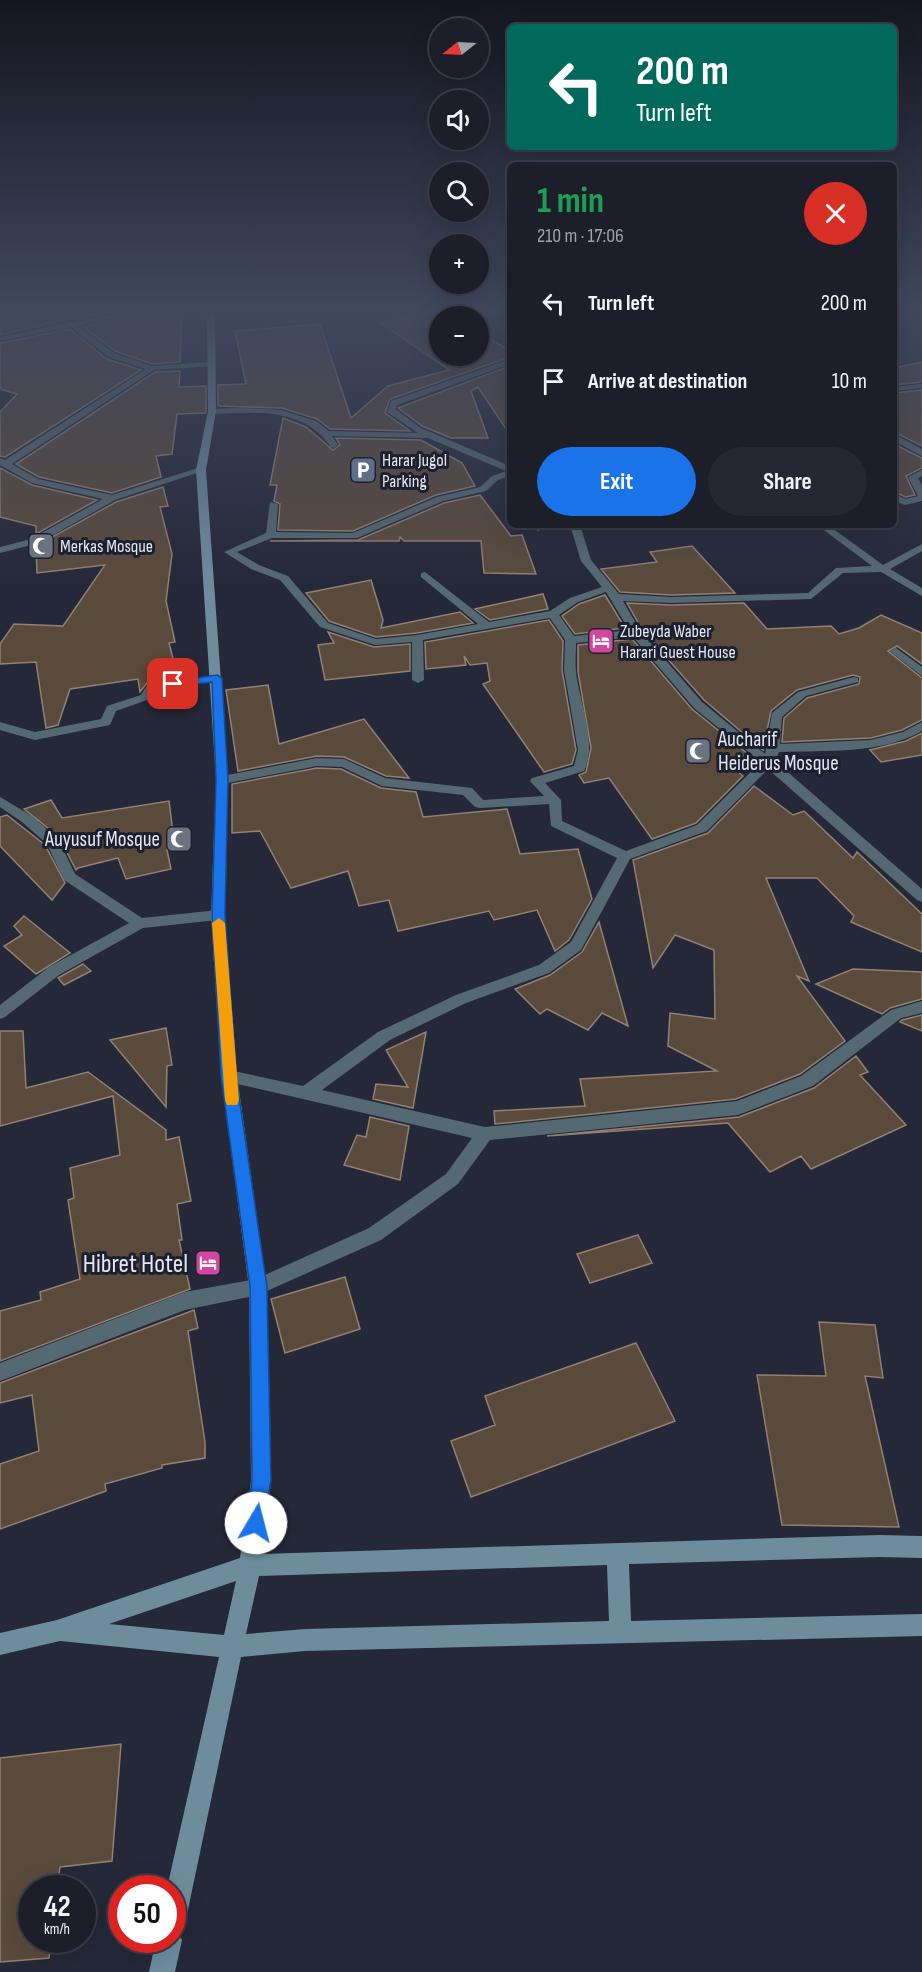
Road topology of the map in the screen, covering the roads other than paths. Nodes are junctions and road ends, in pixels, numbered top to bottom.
1 (98, 402) edge
2 (212, 402) edge
3 (394, 402) edge
4 (212, 411) junction
5 (330, 433) junction
6 (429, 436) junction
7 (897, 439) edge
8 (334, 445) dead end
9 (922, 453) edge
10 (3, 462) edge
11 (507, 469) edge
12 (201, 470) junction
13 (507, 472) edge
14 (922, 473) edge
15 (922, 497) edge
16 (112, 498) junction
17 (897, 498) edge
18 (273, 504) dead end
19 (576, 528) edge
20 (826, 528) edge
21 (271, 535) junction
22 (922, 547) edge
23 (0, 550) edge
24 (883, 569) junction
25 (425, 575) dead end
26 (612, 592) junction
27 (922, 593) edge
28 (553, 614) junction
29 (486, 625) junction
30 (636, 633) junction
31 (417, 638) junction
32 (571, 640) junction
33 (896, 651) dead end
34 (922, 673) edge
35 (217, 678) junction
36 (418, 680) dead end
37 (854, 680) dead end
38 (0, 726) edge
39 (922, 726) edge
40 (771, 755) junction
41 (222, 780) junction
42 (555, 800) junction
43 (0, 801) edge
44 (625, 856) junction
45 (922, 897) edge
46 (218, 915) junction
47 (140, 923) junction
48 (922, 1007) edge
49 (0, 1013) edge
50 (229, 1076) junction
51 (306, 1093) junction
52 (485, 1134) junction
53 (258, 1287) junction
54 (0, 1372) edge
55 (922, 1547) edge
56 (618, 1554) junction
57 (250, 1565) junction
58 (922, 1625) edge
59 (57, 1631) junction
60 (620, 1632) junction
61 (0, 1644) edge
62 (232, 1647) junction
63 (183, 1875) edge
64 (166, 1953) edge
65 (162, 1972) edge

1 - 10 street
2 - 4 main road
3 - 6 street
4 - 5 street
4 - 12 main road
5 - 6 street
5 - 8 street
6 - 11 street
7 - 9 street
10 - 16 street
12 - 16 street
12 - 35 main road
13 - 21 street
14 - 15 street
15 - 17 street
16 - 23 street
18 - 21 street
19 - 26 street
20 - 24 street
21 - 31 street
22 - 24 street
24 - 26 street
24 - 27 street
25 - 29 street
26 - 28 street
26 - 30 street
28 - 29 street
28 - 32 street
29 - 31 street
30 - 32 street
30 - 40 street
31 - 36 street
32 - 42 street
33 - 34 street
35 - 38 street
35 - 41 main road
37 - 40 street
39 - 40 street
40 - 44 street
40 - 45 street
41 - 42 street
41 - 46 main road
42 - 44 street
43 - 47 street
44 - 51 street
46 - 47 street
46 - 50 main road
47 - 49 street
48 - 52 street
50 - 51 street
50 - 53 main road
51 - 52 street
52 - 53 street
53 - 54 street
53 - 57 main road
55 - 56 main road
56 - 57 main road
56 - 60 main road
57 - 59 main road
57 - 62 main road
58 - 60 main road
59 - 61 main road
59 - 62 main road
60 - 62 main road
62 - 63 main road
64 - 65 main road

